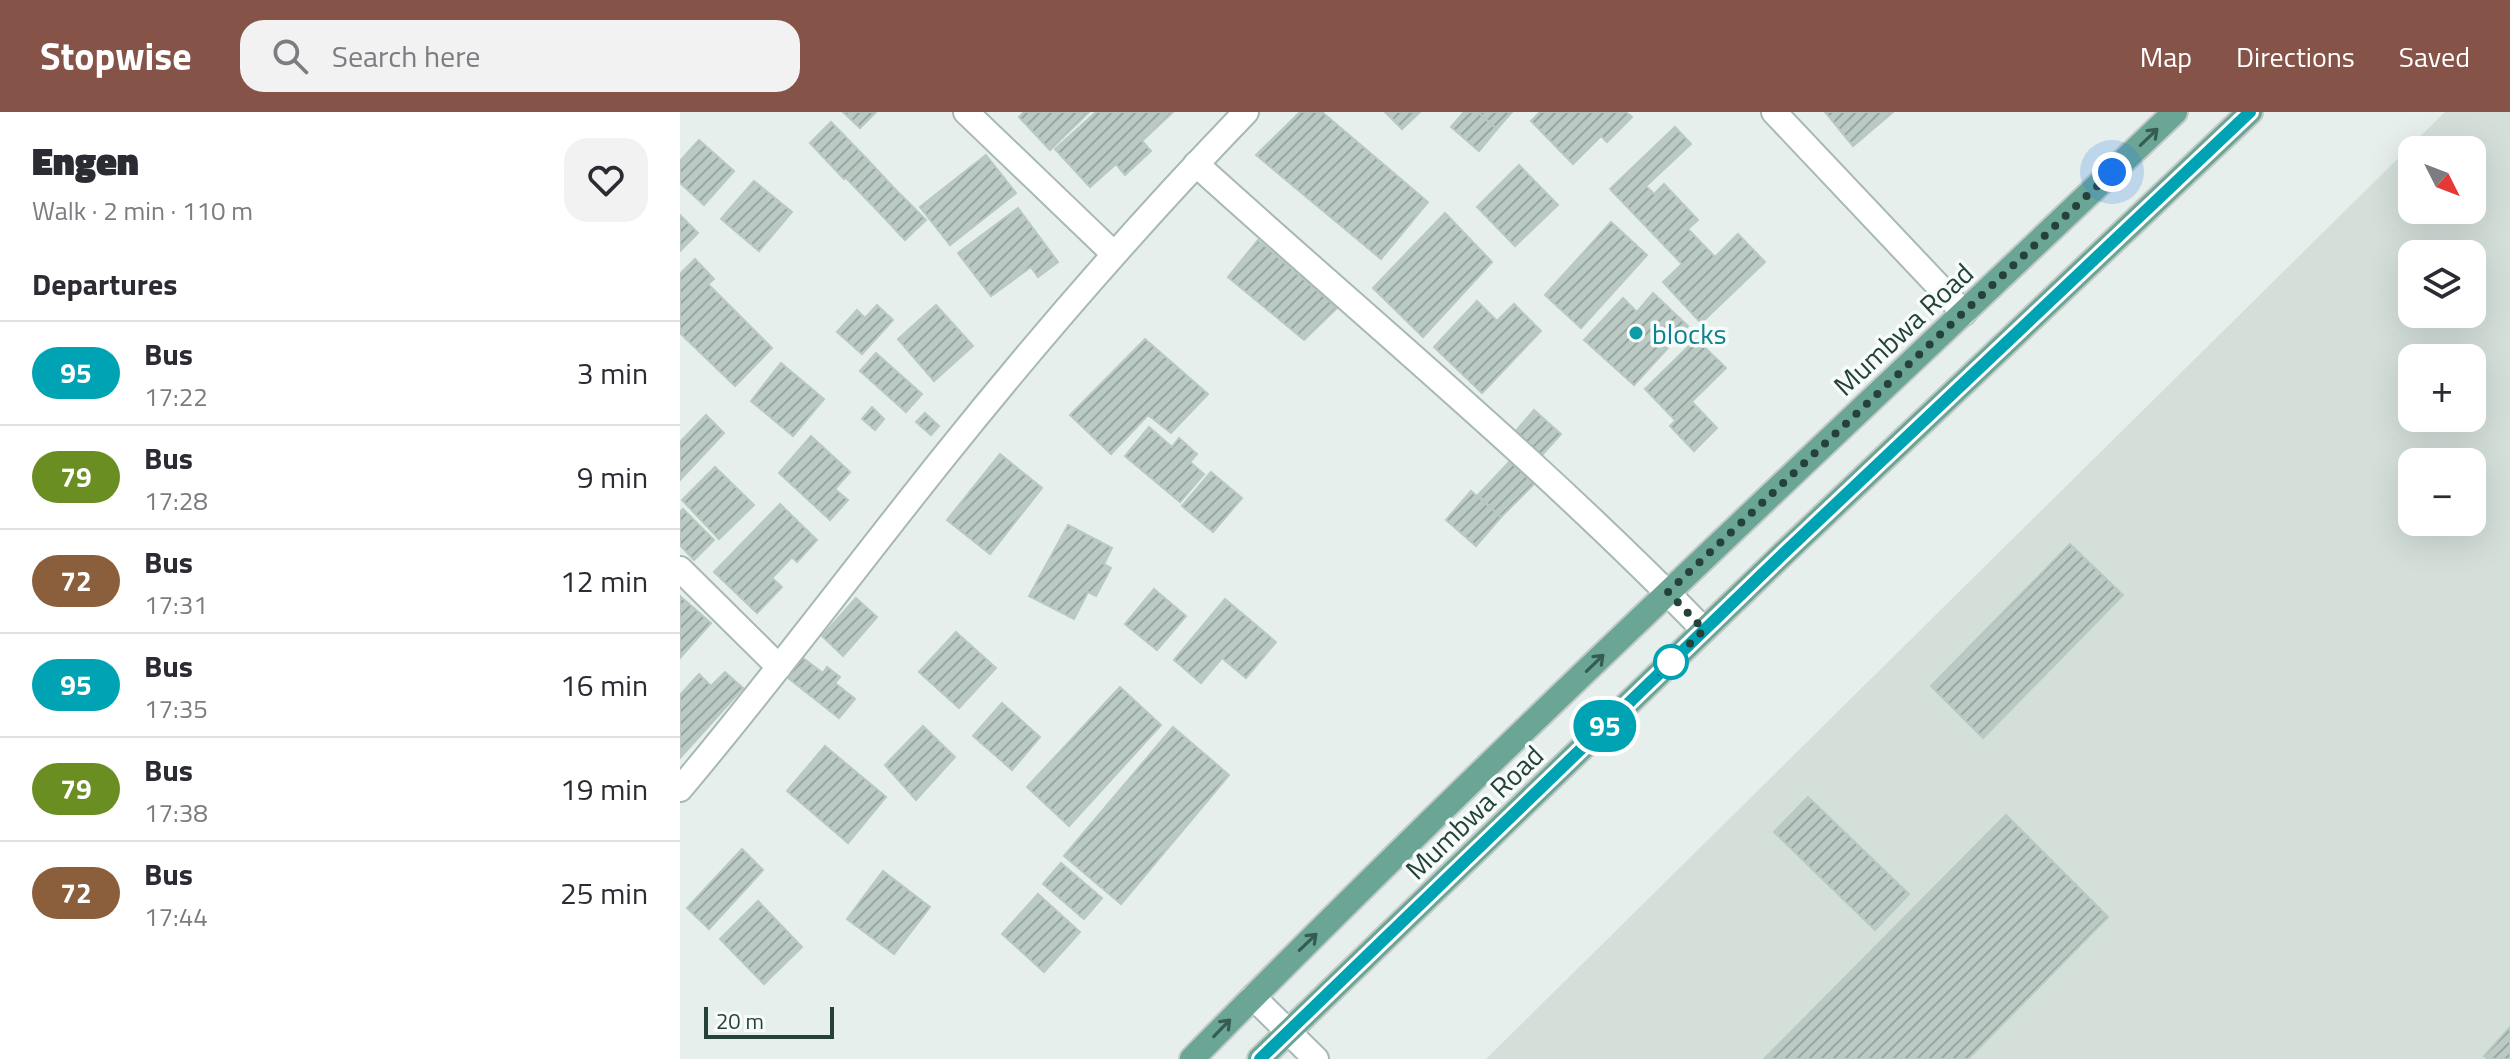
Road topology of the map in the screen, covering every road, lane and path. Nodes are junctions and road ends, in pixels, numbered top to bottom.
1 (966, 112) edge
2 (1246, 112) edge
3 (1774, 112) edge
4 (2175, 112) edge
5 (2250, 112) edge
6 (1196, 164) junction
7 (1114, 254) junction
8 (1964, 313) junction
9 (680, 569) edge
10 (1668, 592) junction
11 (1704, 630) junction
12 (779, 667) junction
13 (680, 789) edge
14 (1253, 997) junction
15 (1289, 1030) junction
16 (1192, 1059) edge
17 (1260, 1059) edge
18 (1316, 1059) edge

1 - 7 street
2 - 6 street
3 - 8 street
8 -> 4 main road, Mumbwa Road
5 - 11 main road, Mumbwa Road
6 - 7 street
6 - 10 street
7 - 12 street
8 - 10 main road, Mumbwa Road
9 - 12 street
10 - 11 street
14 -> 10 main road, Mumbwa Road
11 - 15 main road, Mumbwa Road
12 - 13 street
14 - 15 street
16 -> 14 main road, Mumbwa Road
15 - 17 main road, Mumbwa Road
15 - 18 street

